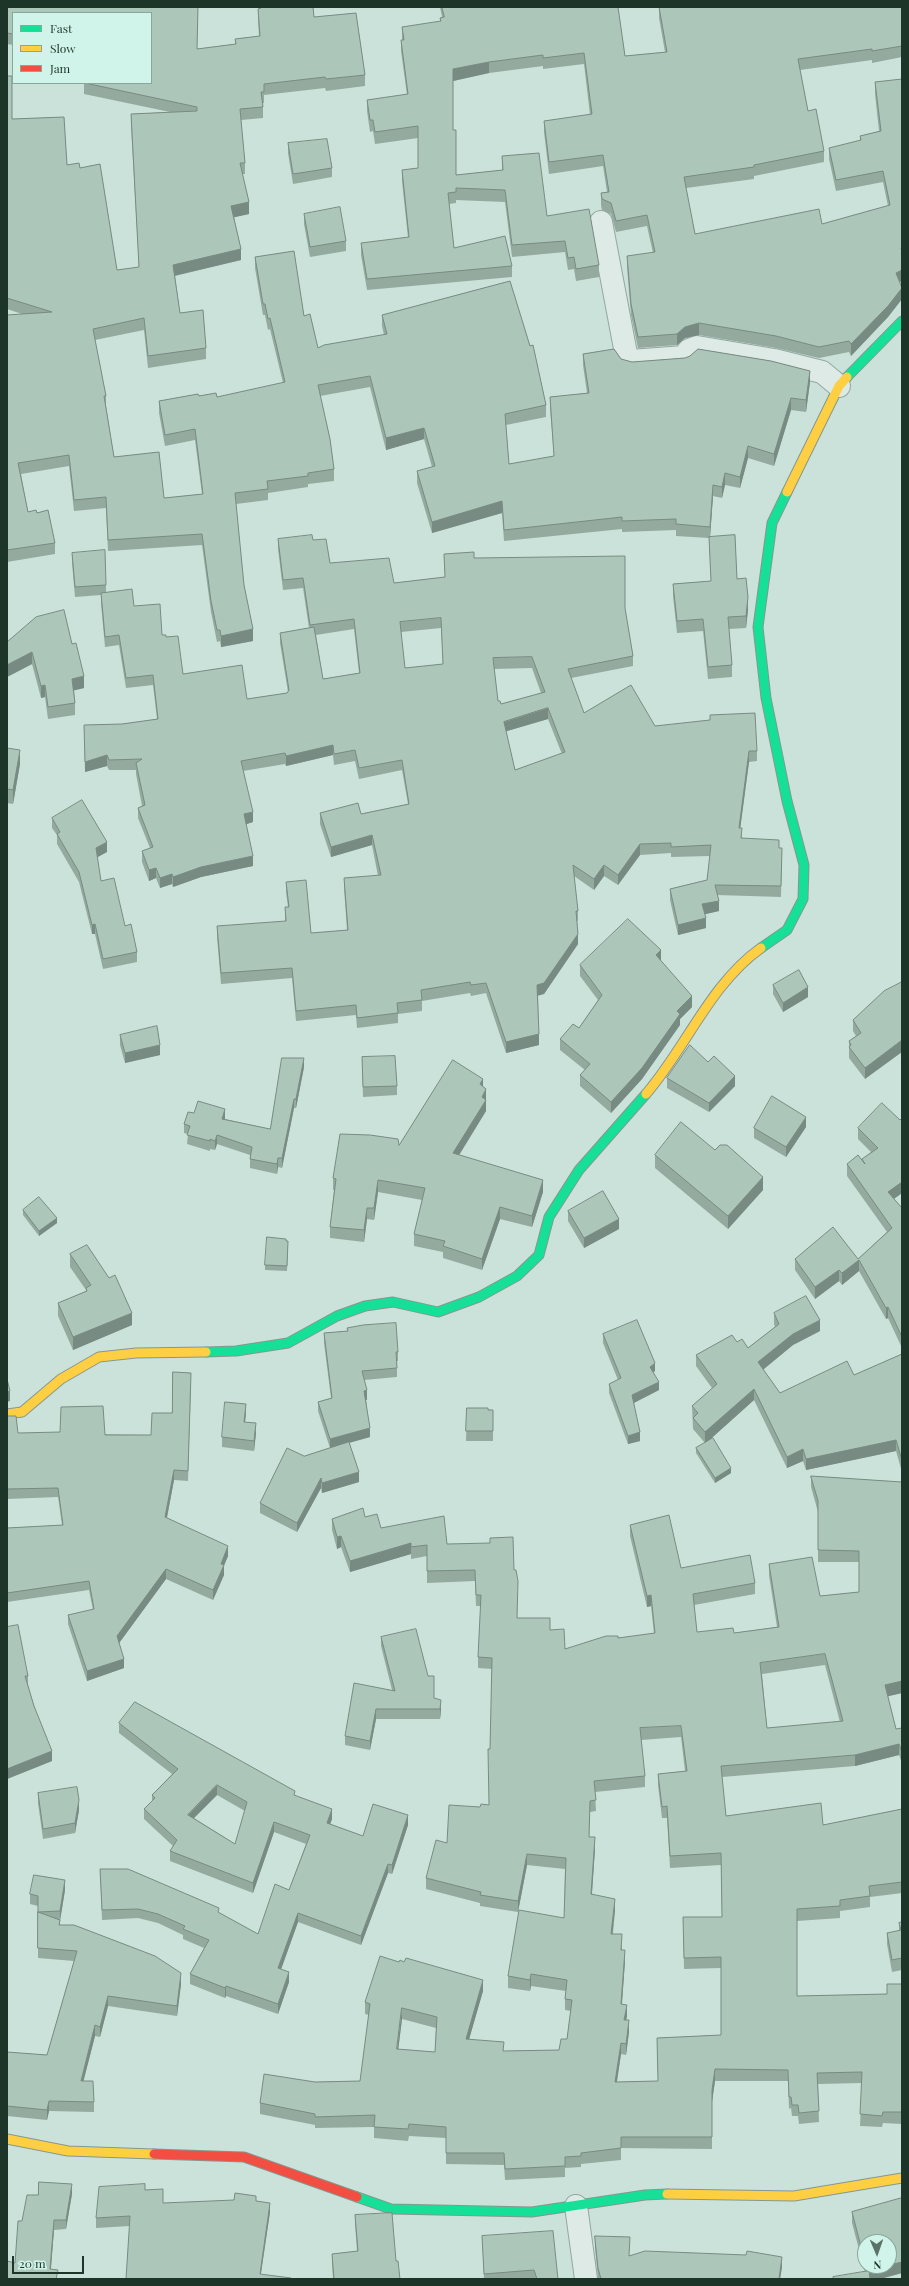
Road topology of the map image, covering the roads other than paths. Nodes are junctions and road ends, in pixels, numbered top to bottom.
1 (602, 222) dead end
2 (902, 321) edge
3 (839, 386) junction
4 (7, 1414) edge
5 (7, 2139) edge
6 (902, 2178) edge
7 (576, 2206) junction
8 (586, 2279) edge

1 - 3 street
2 - 3 street
3 - 4 street
5 - 7 street
6 - 7 street
7 - 8 street

